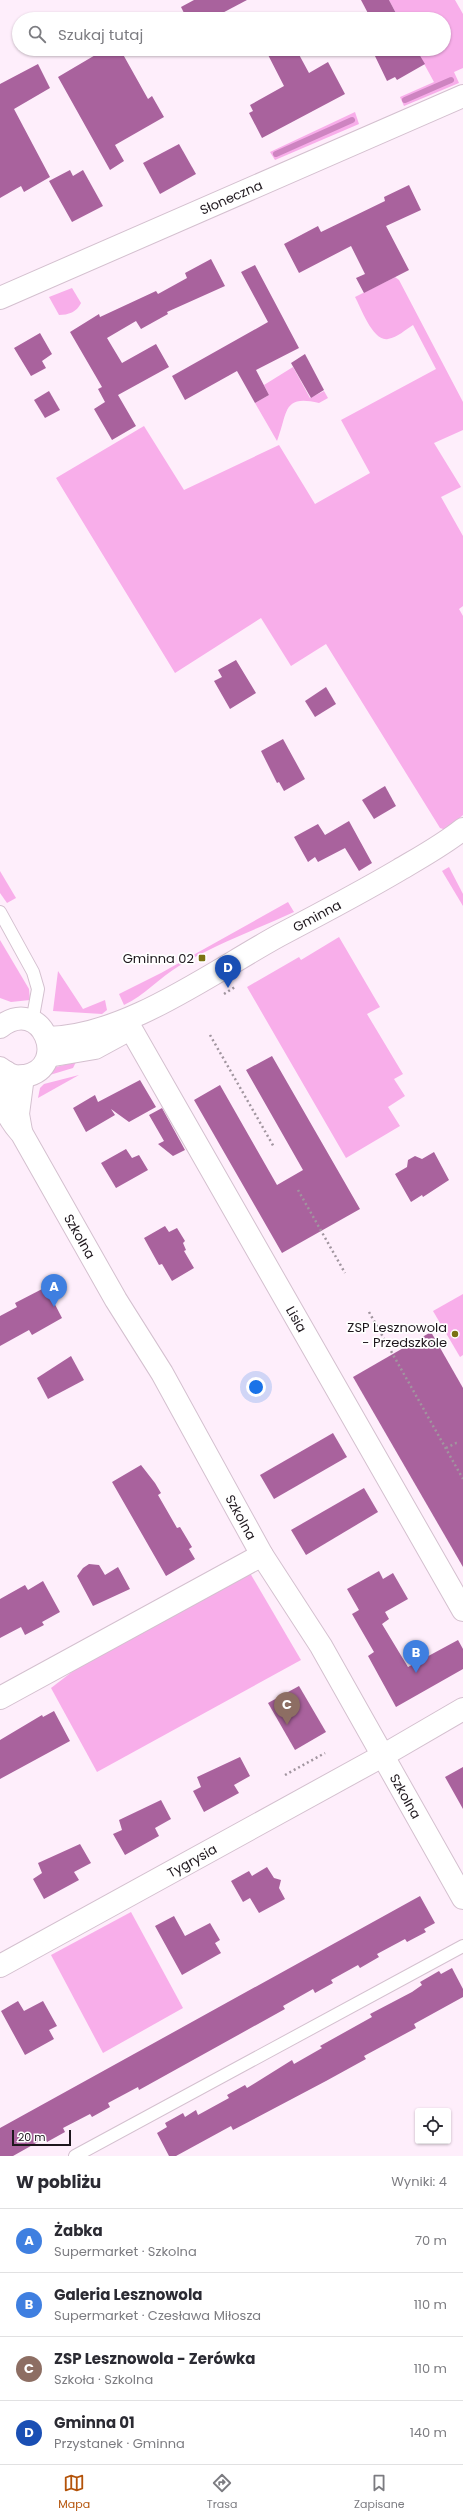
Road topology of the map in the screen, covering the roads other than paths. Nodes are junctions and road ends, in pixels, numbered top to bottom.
1 (463, 96) edge
2 (0, 298) edge
3 (463, 829) edge
4 (0, 912) edge
5 (169, 999) junction
6 (32, 1022) junction
7 (2, 1024) edge
8 (131, 1029) junction
9 (48, 1047) junction
10 (10, 1072) edge
11 (262, 1554) junction
12 (463, 1610) edge
13 (0, 1698) edge
14 (463, 1709) edge
15 (384, 1755) junction
16 (463, 1898) edge
17 (463, 1946) edge
18 (0, 1966) edge
19 (75, 2156) edge

1 - 2 street, Słoneczna
3 - 5 street, Gminna
4 - 6 lane
5 - 8 street, Gminna
5 - 9 street, Gminna
6 - 7 street
6 - 9 street
8 - 9 street, Gminna
8 - 12 street, Lisia
9 - 10 street
10 - 11 street, Szkolna
11 - 13 street
11 - 15 street, Szkolna
14 - 15 street, Tygrysia
15 - 16 street, Szkolna
15 - 18 street, Tygrysia
17 - 19 lane

